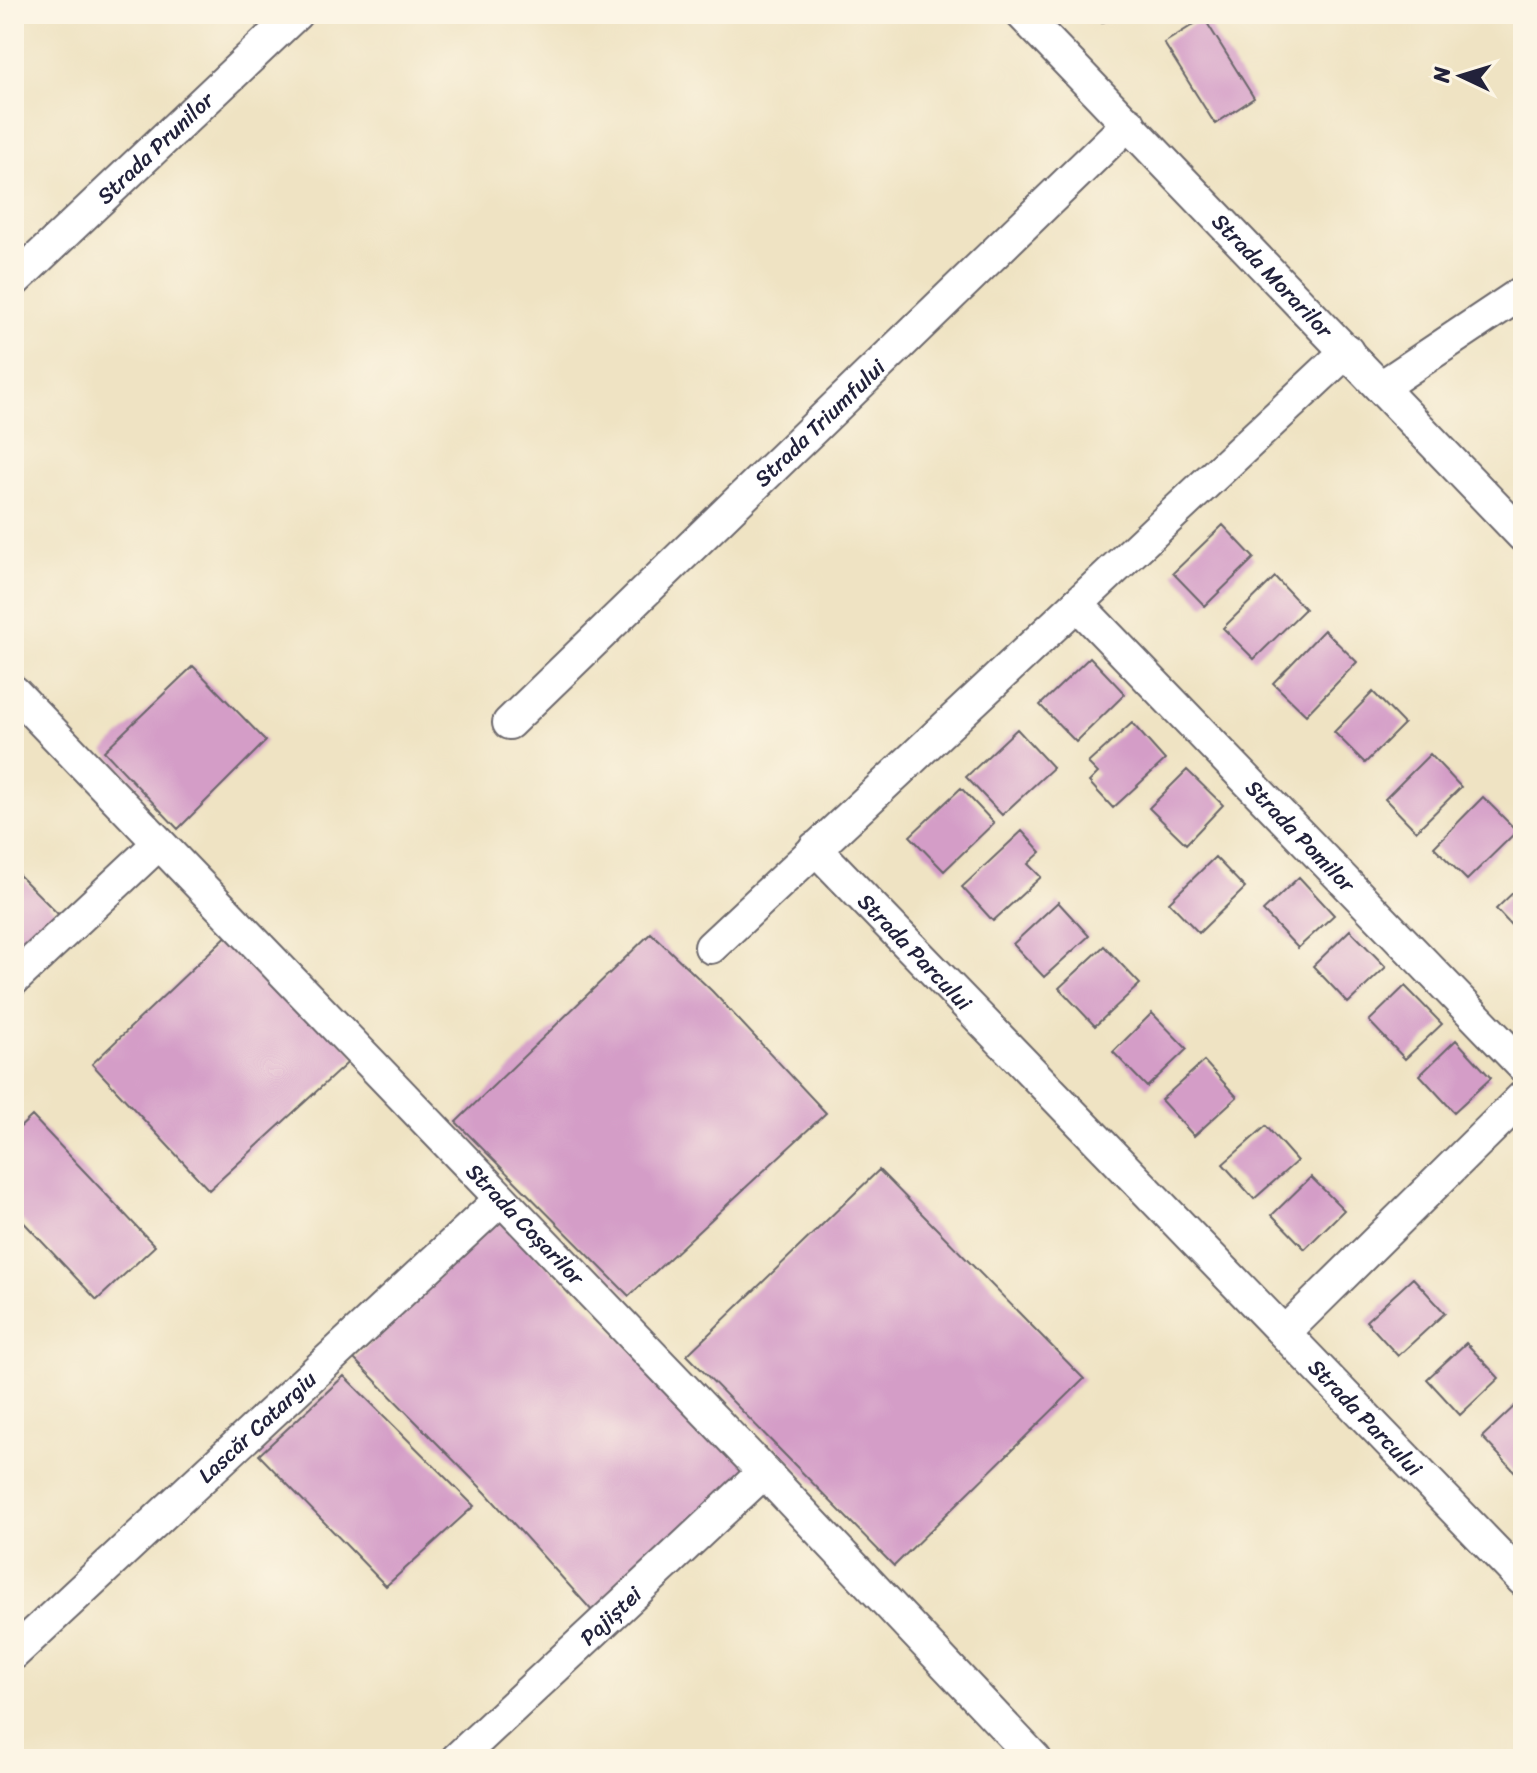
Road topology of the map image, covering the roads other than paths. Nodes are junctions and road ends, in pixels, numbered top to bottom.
1 (296, 14) edge
2 (1022, 14) edge
3 (1129, 123) junction
4 (14, 281) edge
5 (1523, 292) edge
6 (1347, 351) junction
7 (1381, 387) junction
8 (1523, 536) edge
9 (1077, 604) junction
10 (14, 692) edge
11 (509, 723) dead end
12 (159, 843) junction
13 (815, 848) junction
14 (711, 947) dead end
15 (14, 979) edge
16 (1523, 1066) edge
17 (1523, 1097) edge
18 (501, 1199) junction
19 (1285, 1332) junction
20 (764, 1472) junction
21 (1523, 1580) edge
22 (14, 1653) edge
23 (457, 1759) edge
24 (1035, 1759) edge

1 - 4 street, Strada Prunilor
2 - 3 street, Strada Morarilor
3 - 6 street, Strada Morarilor
3 - 11 street, Strada Triumfului
5 - 7 street
6 - 7 street, Strada Morarilor
6 - 9 street
7 - 8 street, Strada Morarilor
9 - 13 street
9 - 16 street, Strada Pomilor
10 - 12 street, Strada Coșarilor
12 - 15 street
12 - 18 street, Strada Coșarilor
13 - 14 street
13 - 19 street, Strada Parcului
17 - 19 street
18 - 20 street, Strada Coșarilor
18 - 22 street, Lascăr Catargiu
19 - 21 street, Strada Parcului
20 - 23 street, Pajiștei
20 - 24 street, Strada Coșarilor

